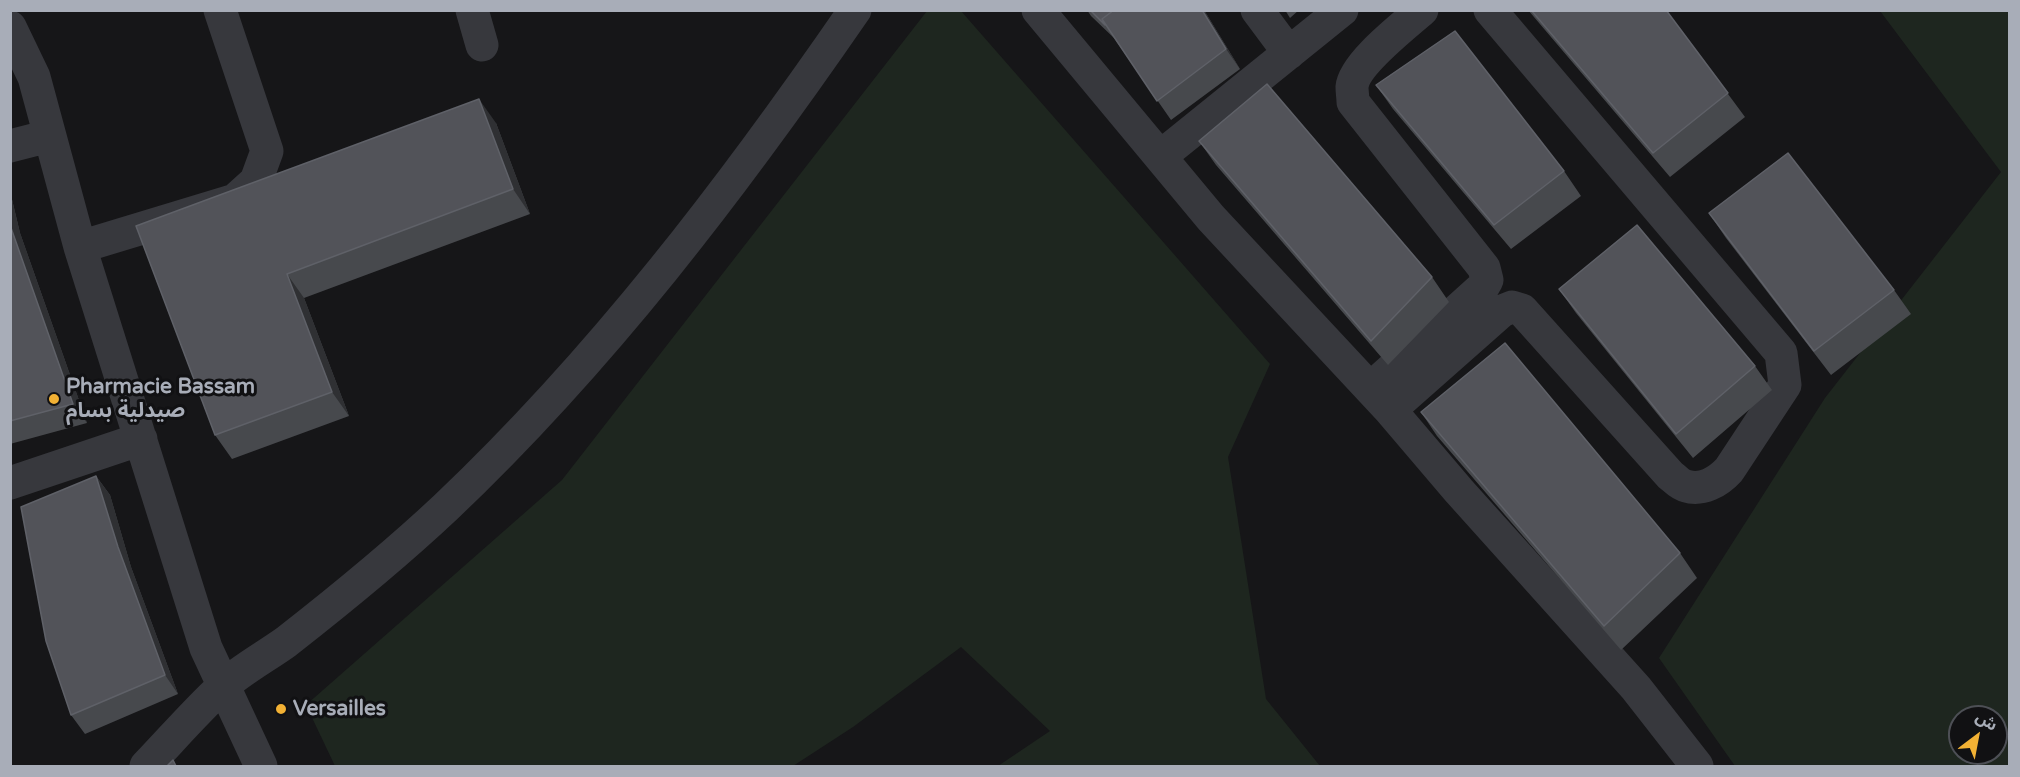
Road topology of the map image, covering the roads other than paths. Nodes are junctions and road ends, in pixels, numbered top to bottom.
1 (220, 10) edge
2 (471, 10) edge
3 (855, 10) edge
4 (1038, 10) edge
5 (1257, 10) edge
6 (1342, 10) edge
7 (1422, 10) edge
8 (1490, 10) edge
9 (10, 27) edge
10 (482, 45) dead end
11 (1289, 53) junction
12 (49, 136) junction
13 (10, 146) edge
14 (1161, 156) junction
15 (80, 247) junction
16 (1381, 399) junction
17 (141, 439) junction
18 (10, 483) edge
19 (224, 686) junction
20 (146, 766) edge
21 (261, 766) edge
22 (1697, 766) edge

1 - 15 street
2 - 10 street
3 - 19 street
4 - 14 street
5 - 11 street
6 - 11 street
7 - 16 street
8 - 16 street
9 - 12 street
11 - 14 street
12 - 13 street
12 - 15 street
14 - 16 street
15 - 17 street
16 - 22 street
17 - 18 street
17 - 19 street
19 - 20 street
19 - 21 street

